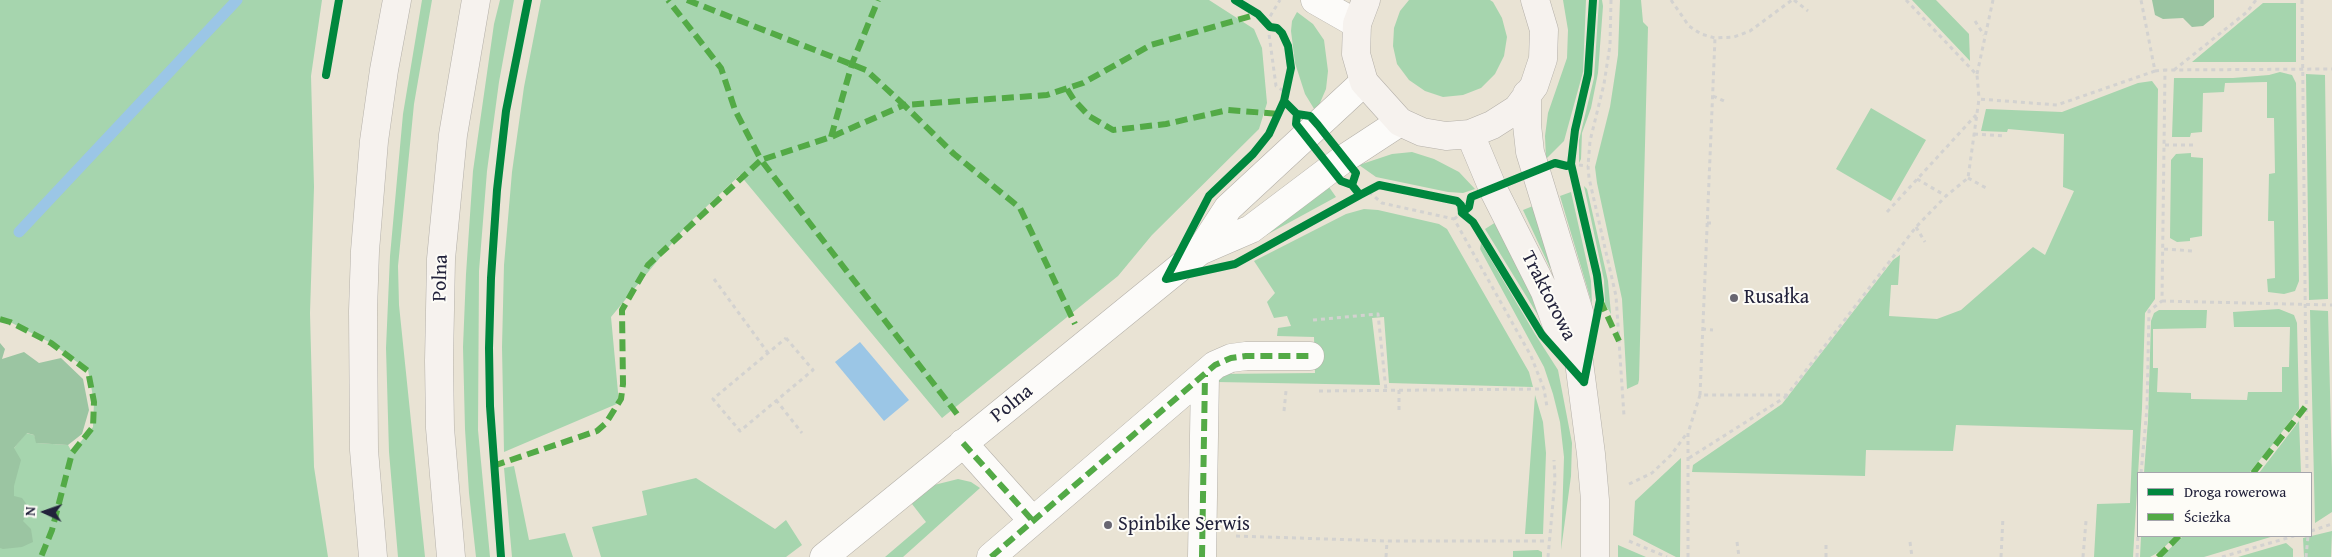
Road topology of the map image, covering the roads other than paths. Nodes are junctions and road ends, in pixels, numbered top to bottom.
1 (397, 0) edge
2 (476, 0) edge
3 (1315, 0) edge
4 (1535, 0) edge
5 (1362, 12) edge
6 (1364, 82) junction
7 (1527, 94) junction
8 (1400, 122) junction
9 (1470, 134) junction
10 (1200, 251) junction
11 (1578, 354) junction
12 (1310, 356) dead end
13 (1205, 375) junction
14 (963, 443) junction
15 (1033, 521) junction
16 (374, 557) edge
17 (451, 557) edge
18 (824, 557) edge
19 (990, 557) edge
20 (1202, 557) edge
21 (1595, 557) edge

1 - 16 street
2 - 17 street, Polna
3 - 5 street
4 - 7 street
5 - 6 street
6 - 8 street
6 - 10 street, Polna
7 - 9 street
7 - 11 street
8 - 9 street
8 - 10 street, Polna
9 - 11 street, Traktorowa
10 - 14 street, Polna
11 - 21 street, Traktorowa
12 - 13 street
13 - 15 street
13 - 20 street
14 - 15 street
14 - 18 street, Polna
15 - 19 street

